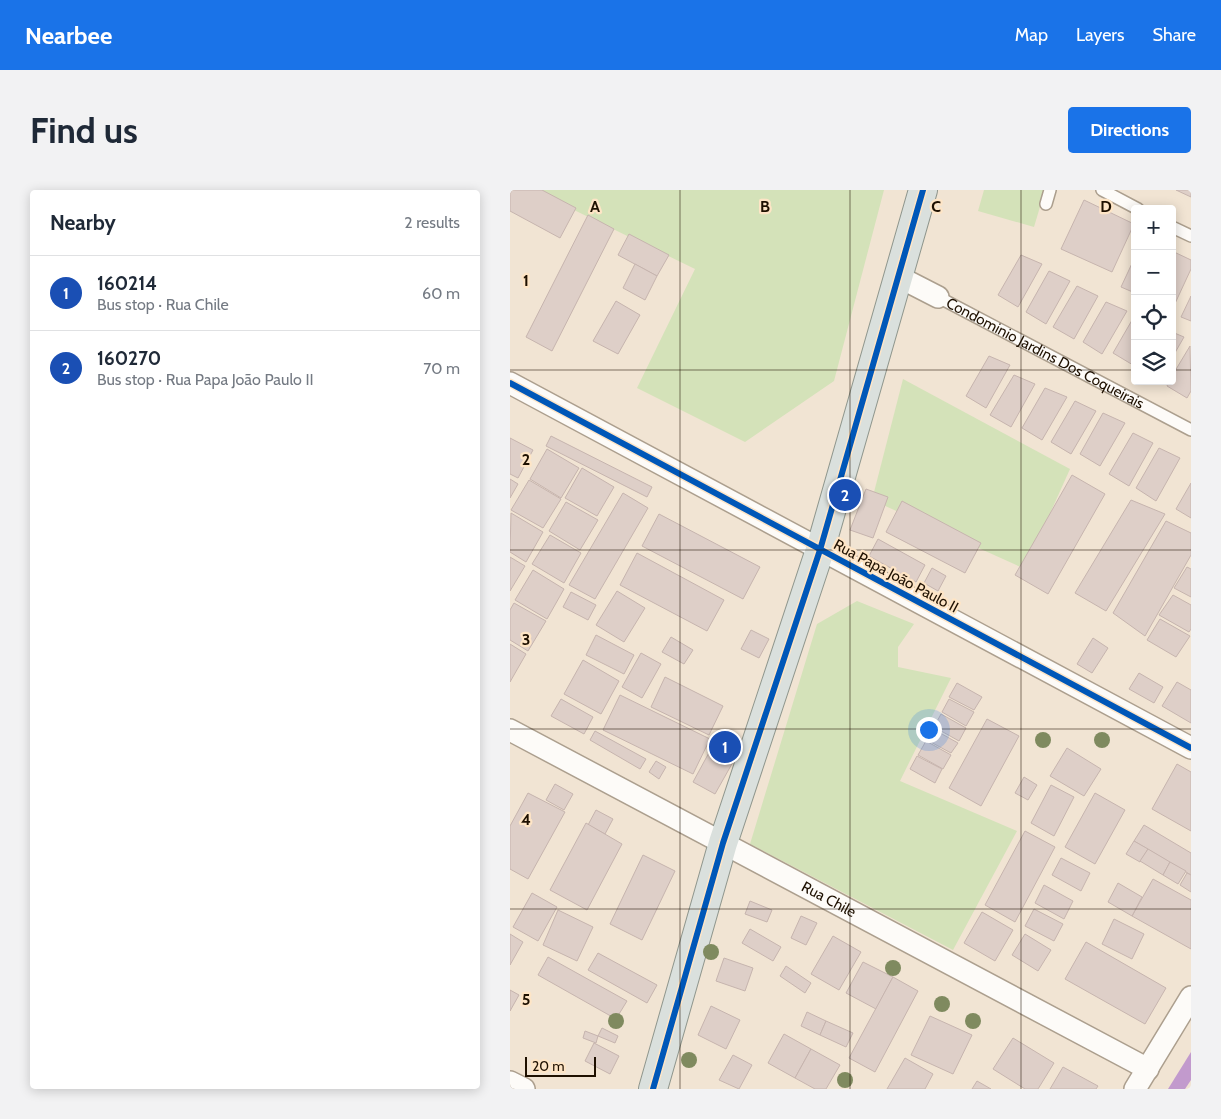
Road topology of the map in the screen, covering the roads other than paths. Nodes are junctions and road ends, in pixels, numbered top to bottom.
1 (923, 190) edge
2 (1050, 190) edge
3 (1102, 190) edge
4 (1046, 204) dead end
5 (1131, 205) edge
6 (1176, 229) edge
7 (1191, 236) edge
8 (899, 277) junction
9 (938, 297) joint
10 (510, 383) edge
11 (1191, 430) edge
12 (820, 550) junction
13 (510, 730) edge
14 (1191, 748) edge
15 (723, 843) junction
16 (1191, 997) edge
17 (1148, 1069) junction
18 (510, 1082) edge
19 (524, 1089) edge
20 (653, 1089) edge
21 (1135, 1089) edge

1 - 8 main road
2 - 4 lane
3 - 5 lane
6 - 7 lane
8 - 9 street, Condominio Jardins Dos Coqueirais
8 - 12 main road
9 - 11 lane, Condominio Jardins Dos Coqueirais
10 - 12 street, Rua Papa João Paulo II
12 - 14 street, Rua Papa João Paulo II
12 - 15 main road
13 - 15 street, Rua Chile
15 - 17 street, Rua Chile
15 - 20 main road
16 - 17 street
17 - 21 street
18 - 19 street

